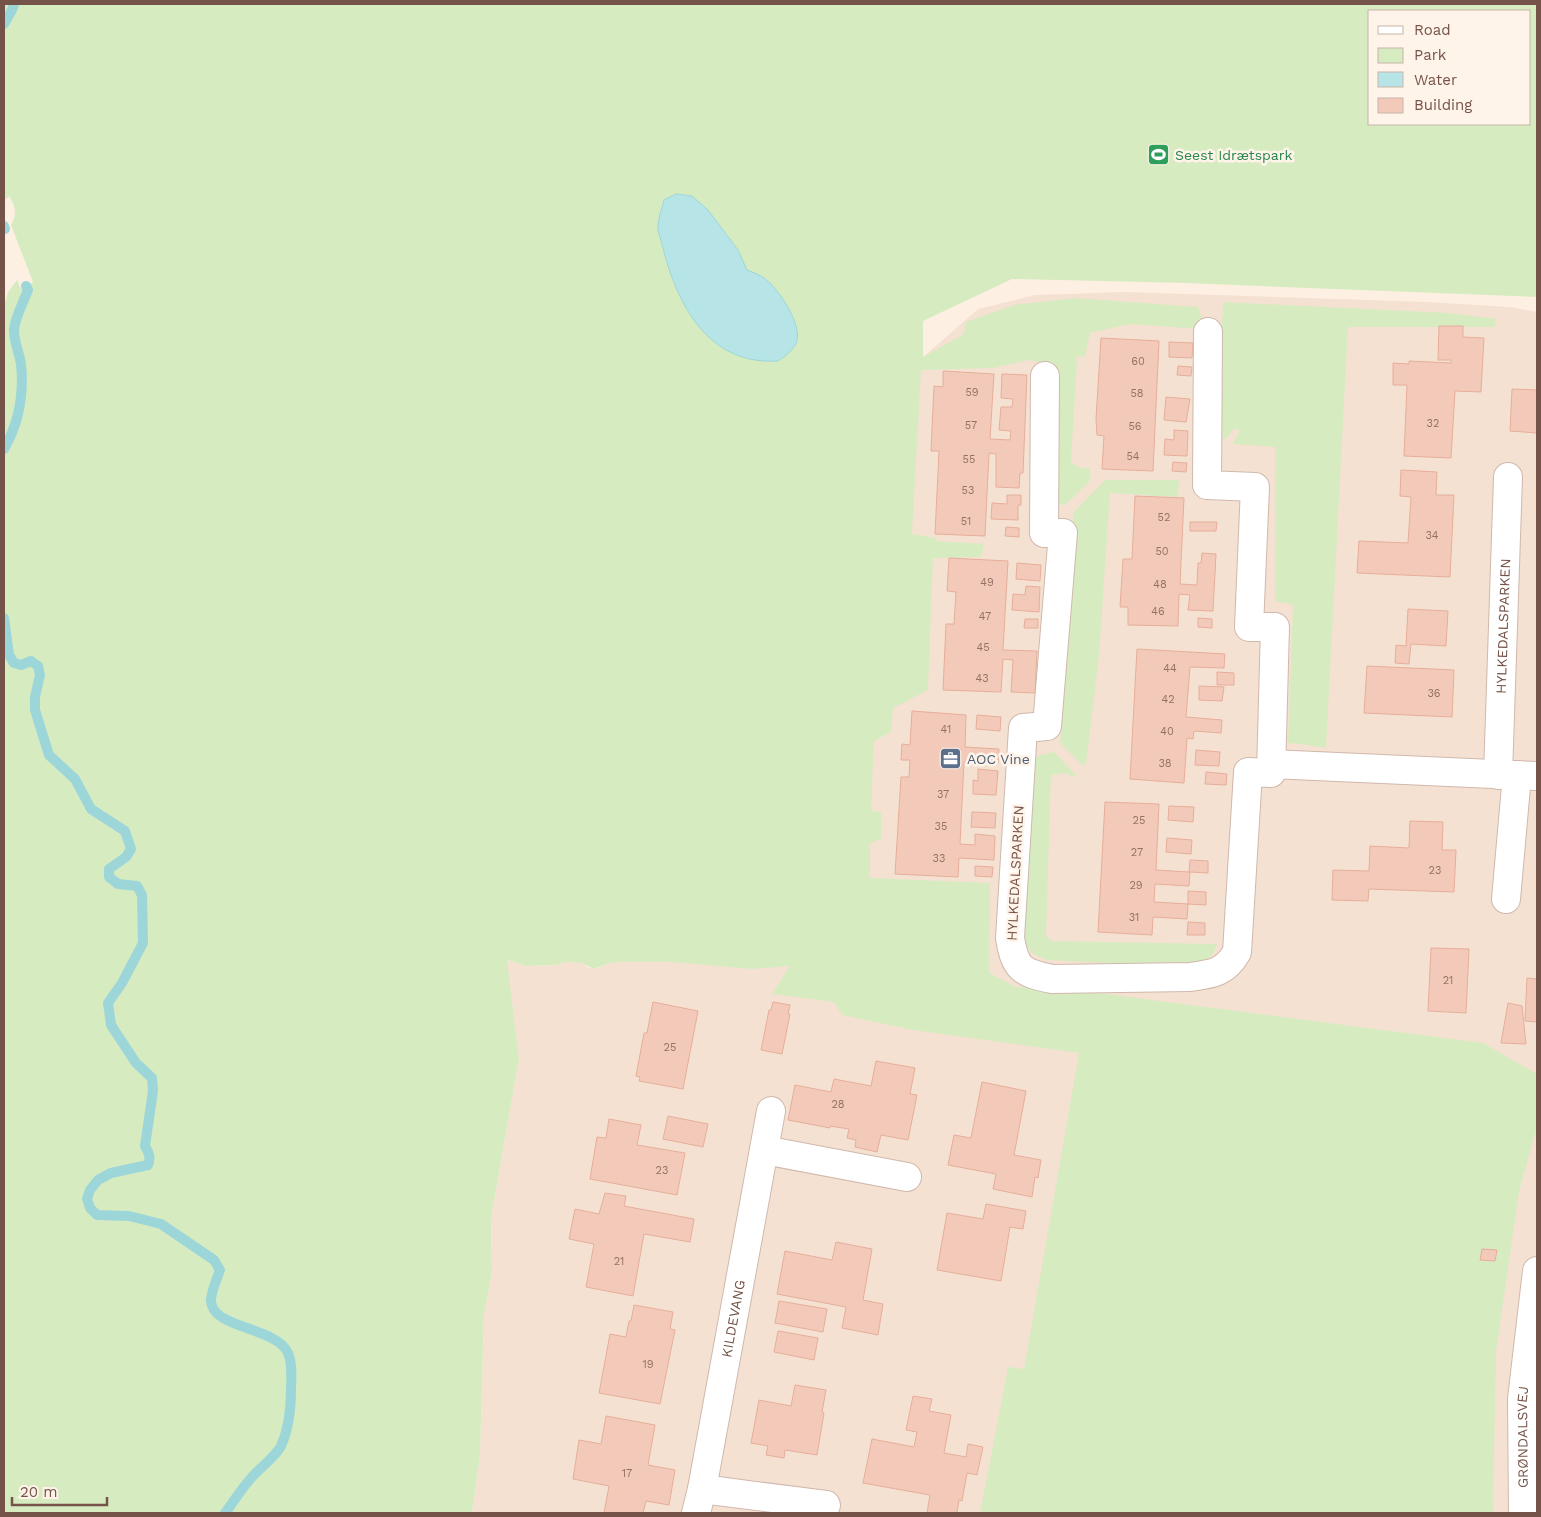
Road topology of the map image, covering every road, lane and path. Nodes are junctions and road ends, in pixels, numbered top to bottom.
1 (1208, 332) dead end
2 (1045, 376) dead end
3 (1508, 477) dead end
4 (1271, 764) junction
5 (1518, 775) edge
6 (1506, 899) dead end
7 (770, 1111) dead end
8 (764, 1150) junction
9 (907, 1177) dead end
10 (1537, 1271) edge
11 (699, 1501) edge
12 (826, 1505) dead end
13 (1523, 1513) edge

1 - 4 street
2 - 4 street, HYLKEDALSPARKEN
3 - 5 street, HYLKEDALSPARKEN
4 - 5 street
5 - 6 street, HYLKEDALSPARKEN
7 - 8 street, KILDEVANG
8 - 9 street
8 - 11 street, KILDEVANG
10 - 13 street, GRØNDALSVEJ
11 - 12 street, KILDEVANG

